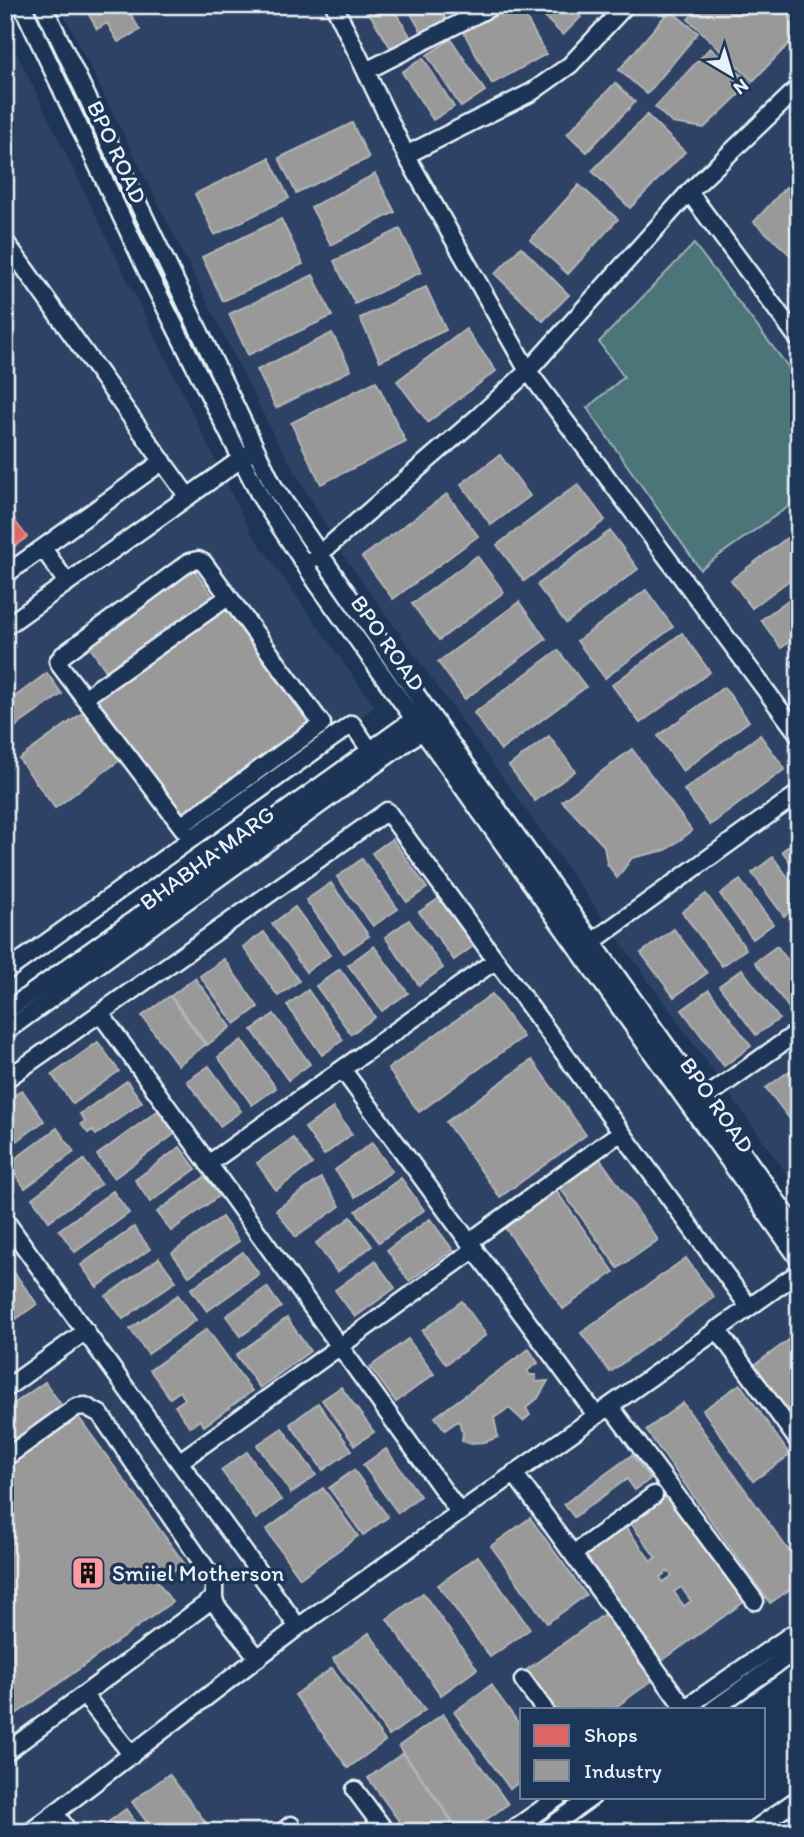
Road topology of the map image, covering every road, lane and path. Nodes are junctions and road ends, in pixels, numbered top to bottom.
1 (22, 5) edge
2 (334, 5) edge
3 (495, 5) edge
4 (626, 5) edge
5 (50, 8) edge
6 (34, 28) junction
7 (366, 71) junction
8 (799, 87) edge
9 (406, 155) junction
10 (689, 192) junction
11 (8, 252) edge
12 (799, 340) edge
13 (528, 371) junction
14 (255, 449) junction
15 (241, 459) junction
16 (163, 461) junction
17 (188, 497) junction
18 (43, 548) junction
19 (320, 553) junction
20 (306, 566) junction
21 (5, 575) edge
22 (67, 583) junction
23 (228, 597) junction
24 (5, 627) edge
25 (84, 698) junction
26 (424, 720) junction
27 (322, 724) junction
28 (799, 735) edge
29 (333, 738) junction
30 (370, 750) junction
31 (799, 793) edge
32 (186, 833) junction
33 (586, 947) junction
34 (496, 960) junction
35 (5, 972) edge
36 (5, 1012) edge
37 (100, 1013) junction
38 (799, 1031) edge
39 (5, 1032) edge
40 (342, 1069) junction
41 (5, 1080) edge
42 (697, 1103) junction
43 (621, 1132) junction
44 (208, 1164) junction
45 (6, 1224) edge
46 (797, 1226) edge
47 (472, 1246) junction
48 (799, 1259) edge
49 (799, 1272) edge
50 (749, 1307) junction
51 (717, 1329) junction
52 (86, 1331) junction
53 (340, 1346) junction
54 (5, 1388) edge
55 (610, 1406) junction
56 (596, 1415) junction
57 (799, 1442) edge
58 (5, 1458) edge
59 (179, 1462) junction
60 (514, 1474) junction
61 (654, 1495) dead end
62 (459, 1513) junction
63 (573, 1554) junction
64 (214, 1598) junction
65 (755, 1601) dead end
66 (298, 1627) junction
67 (799, 1629) edge
68 (799, 1648) edge
69 (258, 1658) junction
70 (523, 1680) dead end
71 (84, 1695) junction
72 (543, 1708) edge
73 (684, 1708) edge
74 (686, 1708) edge
75 (715, 1708) edge
76 (5, 1754) edge
77 (132, 1755) junction
78 (355, 1790) dead end
79 (558, 1798) edge
80 (591, 1798) edge
81 (799, 1798) edge
82 (51, 1822) edge
83 (30, 1832) edge
84 (69, 1832) edge
85 (386, 1832) edge
86 (509, 1832) edge
87 (544, 1832) edge
88 (751, 1832) edge

1 - 6 street, BPO ROAD
2 - 7 street
3 - 7 street
4 - 9 street
5 - 6 street
5 - 14 street, BPO ROAD
6 - 15 street, BPO ROAD
7 - 9 street
8 - 10 street
9 - 13 street
10 - 12 street
10 - 13 street
11 - 16 street
13 - 19 street
13 - 28 street
14 - 15 street
14 - 19 street, BPO ROAD
15 - 17 street
15 - 20 street, BPO ROAD
16 - 17 street
16 - 18 street
17 - 22 street
18 - 21 street
18 - 22 street
19 - 20 street
19 - 26 street, BPO ROAD
20 - 26 street, BPO ROAD
22 - 24 street
23 - 25 street
23 - 25 street
23 - 27 street
25 - 32 street
26 - 30 street, BHABHA MARG
26 - 33 street, BPO ROAD
26 - 39 street, BHABHA MARG
27 - 29 street
27 - 32 street
29 - 30 street
29 - 32 street
30 - 36 street, BHABHA MARG
31 - 33 street
32 - 35 street
33 - 42 street, BPO ROAD
34 - 37 street
34 - 40 street
34 - 43 street
37 - 41 street
37 - 44 street
38 - 42 street
40 - 44 street
40 - 47 street
42 - 46 street, BPO ROAD
42 - 48 street, BPO ROAD
43 - 47 street
43 - 50 street
44 - 53 street
45 - 52 street
47 - 53 street
47 - 56 street
49 - 50 street
50 - 51 street
51 - 55 street
51 - 57 street
52 - 54 street
52 - 59 street
53 - 59 street
53 - 62 street
55 - 56 street
55 - 65 street
56 - 60 street
58 - 64 street
59 - 66 street
60 - 62 street
60 - 63 street
61 - 63 street
62 - 66 street
63 - 73 street
64 - 69 street
64 - 71 street
66 - 69 street
67 - 74 street
68 - 75 street
69 - 77 street
70 - 72 street
71 - 76 street
71 - 77 street
77 - 82 street
78 - 85 street
79 - 86 street
80 - 87 street
81 - 88 street
82 - 83 street
82 - 84 street

